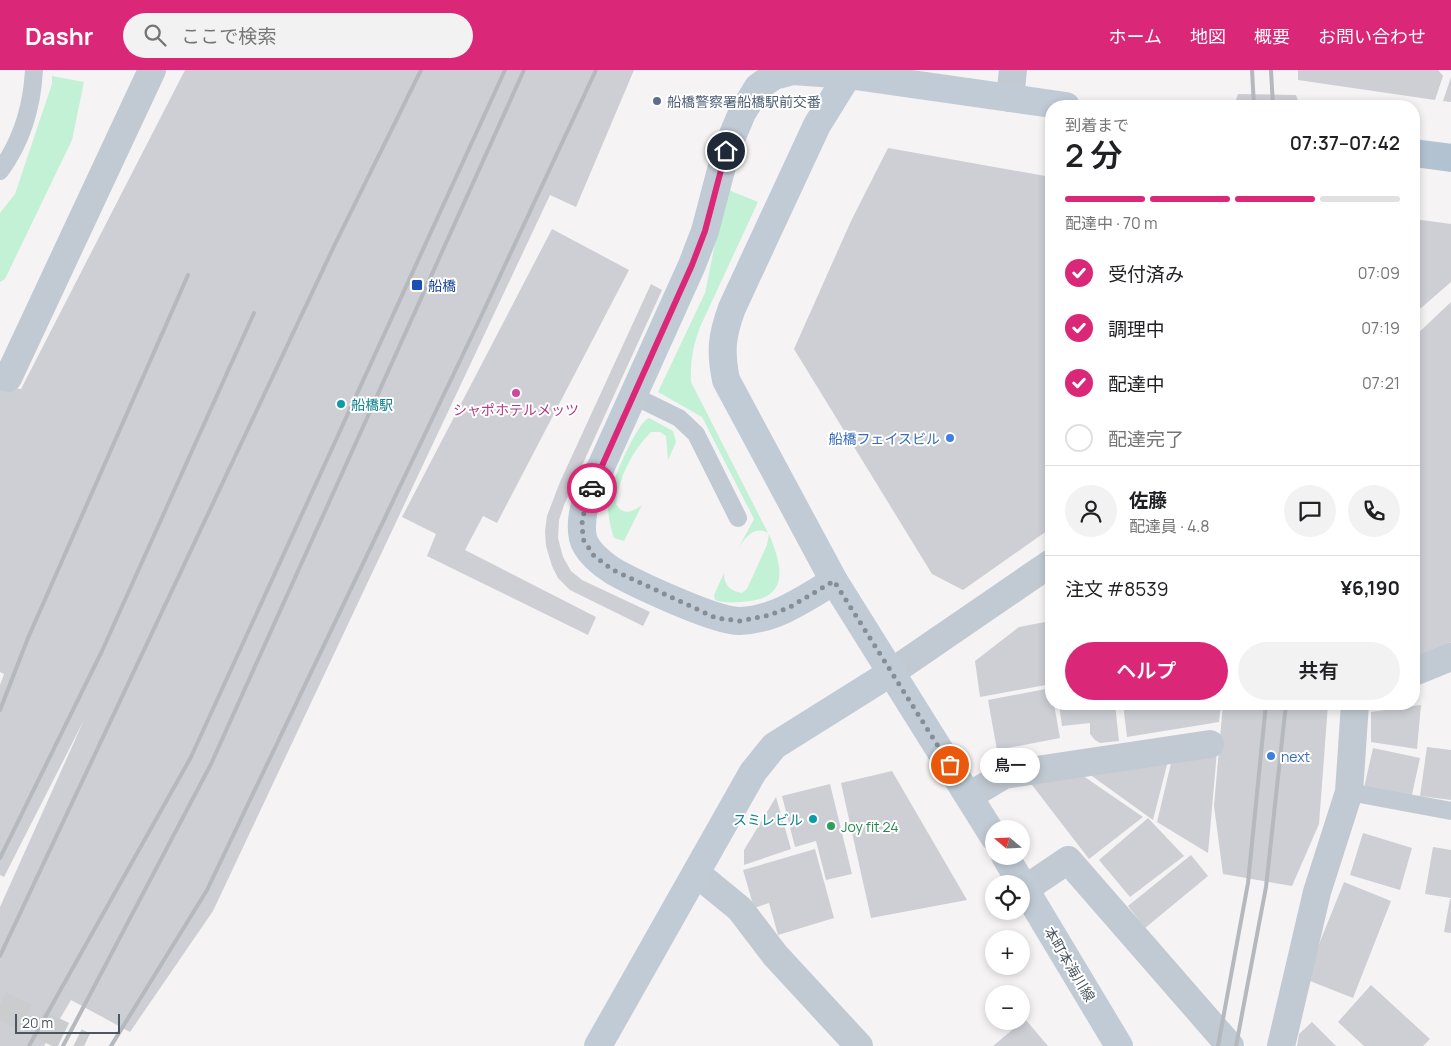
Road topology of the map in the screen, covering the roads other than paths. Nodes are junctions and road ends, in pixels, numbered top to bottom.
1 (34, 70) edge
2 (152, 70) edge
3 (1013, 70) edge
4 (848, 75) junction
5 (1010, 98) junction
6 (1045, 103) edge
7 (1420, 154) edge
8 (1451, 158) edge
9 (0, 171) edge
10 (0, 376) edge
11 (634, 396) junction
12 (738, 518) dead end
13 (1045, 566) edge
14 (834, 581) junction
15 (1451, 657) edge
16 (1420, 670) edge
17 (892, 672) junction
18 (1356, 710) edge
19 (1210, 744) dead end
20 (1349, 792) junction
21 (969, 796) junction
22 (1451, 811) edge
23 (985, 822) edge
24 (696, 873) junction
25 (1030, 886) edge
26 (1030, 897) edge
27 (598, 1046) edge
28 (859, 1046) edge
29 (1119, 1046) edge
30 (1230, 1046) edge
31 (1281, 1046) edge

1 - 9 lane
2 - 10 street
3 - 5 street
4 - 5 street
4 - 11 street
4 - 14 street
5 - 6 street
7 - 8 main road
11 - 12 lane
11 - 14 street
13 - 17 street
14 - 17 street
15 - 16 street
17 - 21 street
17 - 24 street
18 - 20 street
19 - 21 street
20 - 22 lane
20 - 31 street
21 - 23 street
24 - 27 street
24 - 28 street
25 - 30 street
26 - 29 street, 本町本海川線

